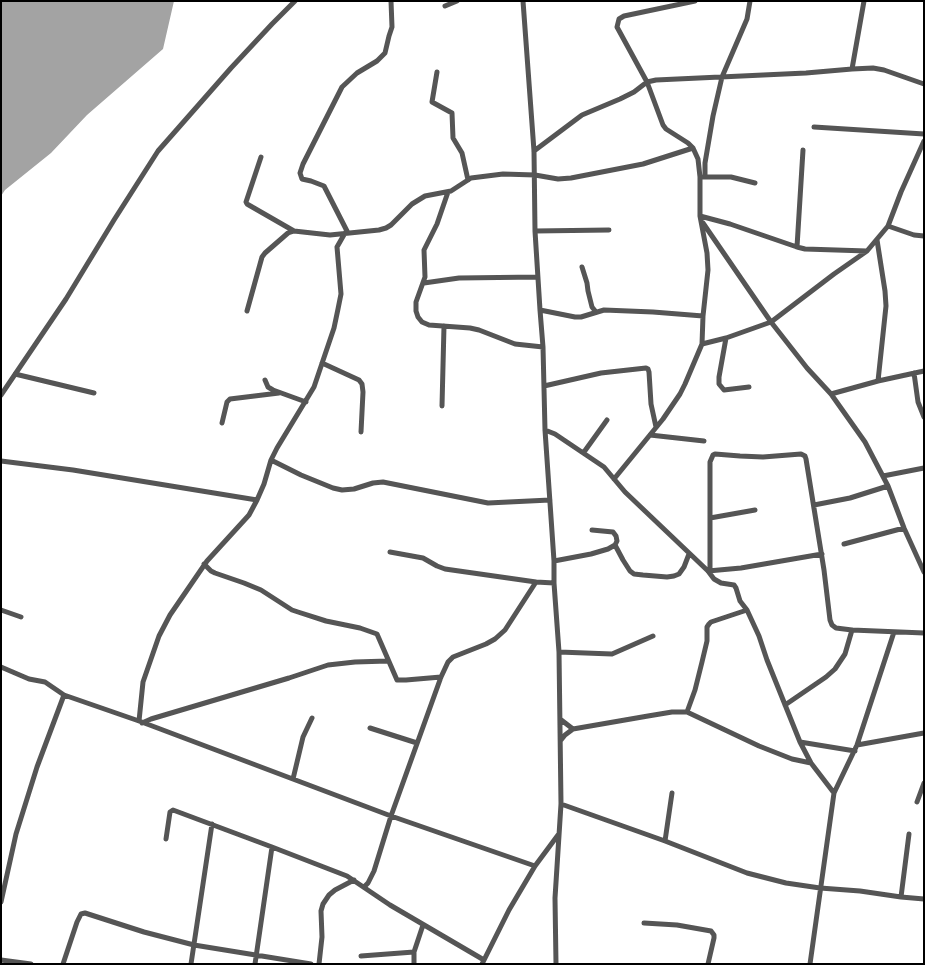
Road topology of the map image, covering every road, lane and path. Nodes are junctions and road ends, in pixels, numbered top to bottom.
1 (295, 1) edge
2 (391, 1) edge
3 (457, 1) edge
4 (523, 1) edge
5 (696, 1) edge
6 (750, 1) edge
7 (864, 1) edge
8 (445, 6) dead end
9 (852, 68) junction
10 (437, 72) dead end
11 (722, 77) junction
12 (647, 82) junction
13 (924, 84) edge
14 (814, 127) dead end
15 (924, 134) edge
16 (924, 141) edge
17 (693, 148) junction
18 (803, 150) dead end
19 (534, 151) junction
20 (262, 157) dead end
21 (535, 175) junction
22 (703, 177) junction
23 (468, 180) junction
24 (755, 183) dead end
25 (448, 192) junction
26 (701, 218) junction
27 (888, 226) junction
28 (609, 230) dead end
29 (294, 231) junction
30 (535, 231) junction
31 (346, 233) junction
32 (924, 236) edge
33 (877, 240) junction
34 (797, 248) junction
35 (867, 251) junction
36 (582, 268) dead end
37 (538, 277) junction
38 (424, 283) junction
39 (540, 310) junction
40 (247, 311) dead end
41 (596, 312) junction
42 (703, 316) junction
43 (771, 322) junction
44 (444, 326) junction
45 (726, 338) junction
46 (702, 344) junction
47 (543, 347) junction
48 (322, 363) junction
49 (924, 371) edge
50 (914, 373) junction
51 (15, 374) junction
52 (266, 380) dead end
53 (878, 381) junction
54 (544, 386) junction
55 (749, 387) dead end
56 (94, 393) dead end
57 (279, 393) junction
58 (831, 394) junction
59 (1, 395) edge
60 (306, 402) junction
61 (442, 406) dead end
62 (923, 416) edge
63 (607, 420) dead end
64 (222, 423) dead end
65 (656, 427) junction
66 (545, 430) junction
67 (361, 432) dead end
68 (650, 435) junction
69 (704, 441) dead end
70 (584, 452) junction
71 (271, 460) junction
72 (1, 461) edge
73 (924, 468) edge
74 (883, 476) junction
75 (614, 478) junction
76 (888, 486) junction
77 (257, 500) junction
78 (550, 500) junction
79 (814, 505) junction
80 (756, 510) dead end
81 (710, 518) junction
82 (904, 528) junction
83 (592, 530) dead end
84 (844, 544) dead end
85 (615, 545) junction
86 (390, 552) dead end
87 (689, 554) junction
88 (822, 554) junction
89 (554, 561) junction
90 (204, 564) junction
91 (709, 571) junction
92 (924, 572) edge
93 (536, 582) junction
94 (554, 583) junction
95 (1, 610) edge
96 (747, 610) junction
97 (21, 617) dead end
98 (852, 630) junction
99 (894, 632) junction
100 (924, 633) edge
101 (653, 636) dead end
102 (559, 652) junction
103 (388, 661) junction
104 (1, 666) edge
105 (441, 677) junction
106 (64, 695) junction
107 (785, 705) junction
108 (687, 712) junction
109 (312, 718) dead end
110 (560, 719) junction
111 (141, 722) junction
112 (370, 728) dead end
113 (573, 729) junction
114 (924, 732) edge
115 (561, 740) junction
116 (800, 742) junction
117 (417, 743) junction
118 (856, 748) junction
119 (811, 762) junction
120 (293, 779) junction
121 (924, 783) edge
122 (672, 793) dead end
123 (834, 793) junction
124 (917, 802) dead end
125 (560, 804) junction
126 (391, 816) junction
127 (212, 824) junction
128 (559, 834) junction
129 (909, 834) dead end
130 (166, 840) dead end
131 (665, 842) junction
132 (272, 847) junction
133 (535, 866) junction
134 (354, 880) junction
135 (364, 887) junction
136 (820, 888) junction
137 (901, 897) junction
138 (924, 899) edge
139 (1, 902) edge
140 (644, 923) dead end
141 (424, 925) junction
142 (194, 945) junction
143 (414, 952) junction
144 (257, 955) junction
145 (361, 956) dead end
146 (1, 960) edge
147 (483, 962) edge
148 (32, 964) edge
149 (63, 964) edge
150 (191, 964) edge
151 (256, 964) edge
152 (311, 964) edge
153 (319, 964) edge
154 (414, 964) edge
155 (556, 964) edge
156 (708, 964) edge
157 (810, 964) edge

1 - 51 street
2 - 31 street
3 - 8 street
4 - 19 street
5 - 12 street
6 - 11 street
7 - 9 street
9 - 11 street
9 - 13 street
10 - 23 street
11 - 12 street
11 - 22 street
12 - 17 street
12 - 19 street
14 - 15 street
16 - 27 street
17 - 21 street
17 - 22 street
18 - 34 street
19 - 21 street
20 - 29 street
21 - 23 street
21 - 30 street
22 - 24 street
22 - 26 street
23 - 25 street
25 - 31 street
25 - 38 street
26 - 34 street
26 - 42 street
26 - 43 street
27 - 32 street
27 - 33 street
28 - 30 street
29 - 31 street
29 - 40 street
30 - 37 street
31 - 48 street
33 - 35 street
33 - 53 street
34 - 35 street
35 - 43 street
36 - 41 street
37 - 38 street
37 - 39 street
38 - 44 street
39 - 41 street
39 - 47 street
41 - 42 street
42 - 46 street
43 - 45 street
43 - 58 street
44 - 47 street
44 - 61 street
45 - 46 street
45 - 55 street
46 - 65 street
47 - 54 street
48 - 60 street
48 - 67 street
49 - 50 street
50 - 53 street
50 - 62 street
51 - 56 street
51 - 59 street
52 - 57 street
53 - 58 street
54 - 65 street
54 - 66 street
57 - 60 street
57 - 64 street
58 - 74 street
60 - 71 street
63 - 70 street
65 - 68 street
66 - 70 street
66 - 78 street
68 - 69 street
68 - 75 street
70 - 75 street
71 - 77 street
71 - 78 street
72 - 77 street
73 - 74 street
74 - 76 street
75 - 87 street
76 - 79 street
76 - 82 street
77 - 90 street
78 - 89 street
79 - 81 street
79 - 88 street
80 - 81 street
81 - 91 street
82 - 84 street
82 - 92 street
83 - 85 street
85 - 87 street
85 - 89 street
86 - 93 street
87 - 91 street
88 - 91 street
88 - 98 street
89 - 94 street
90 - 103 street
90 - 111 street
91 - 96 street
93 - 94 street
93 - 105 street
94 - 102 street
95 - 97 street
96 - 107 street
96 - 108 street
98 - 99 street
98 - 107 street
99 - 100 street
99 - 118 street
101 - 102 street
102 - 110 street
103 - 105 street
103 - 111 street
104 - 106 street
105 - 117 street
106 - 111 street
106 - 139 street
107 - 116 street
108 - 113 street
108 - 119 street
109 - 120 street
110 - 113 street
110 - 115 street
111 - 120 street
112 - 117 street
113 - 115 street
114 - 118 street
115 - 125 street
116 - 118 street
116 - 119 street
117 - 126 street
118 - 123 street
119 - 123 street
120 - 126 street
121 - 124 street
122 - 131 street
123 - 136 street
125 - 128 street
125 - 131 street
126 - 133 street
126 - 135 street
127 - 130 street
127 - 132 street
127 - 142 street
128 - 133 street
128 - 155 street
129 - 137 street
131 - 136 street
132 - 134 street
132 - 144 street
133 - 147 street
134 - 135 street
134 - 153 street
135 - 141 street
136 - 137 street
136 - 157 street
137 - 138 street
140 - 156 street
141 - 143 street
141 - 147 street
142 - 144 street
142 - 149 street
142 - 150 street
143 - 145 street
143 - 154 street
144 - 151 street
144 - 152 street
146 - 148 street

